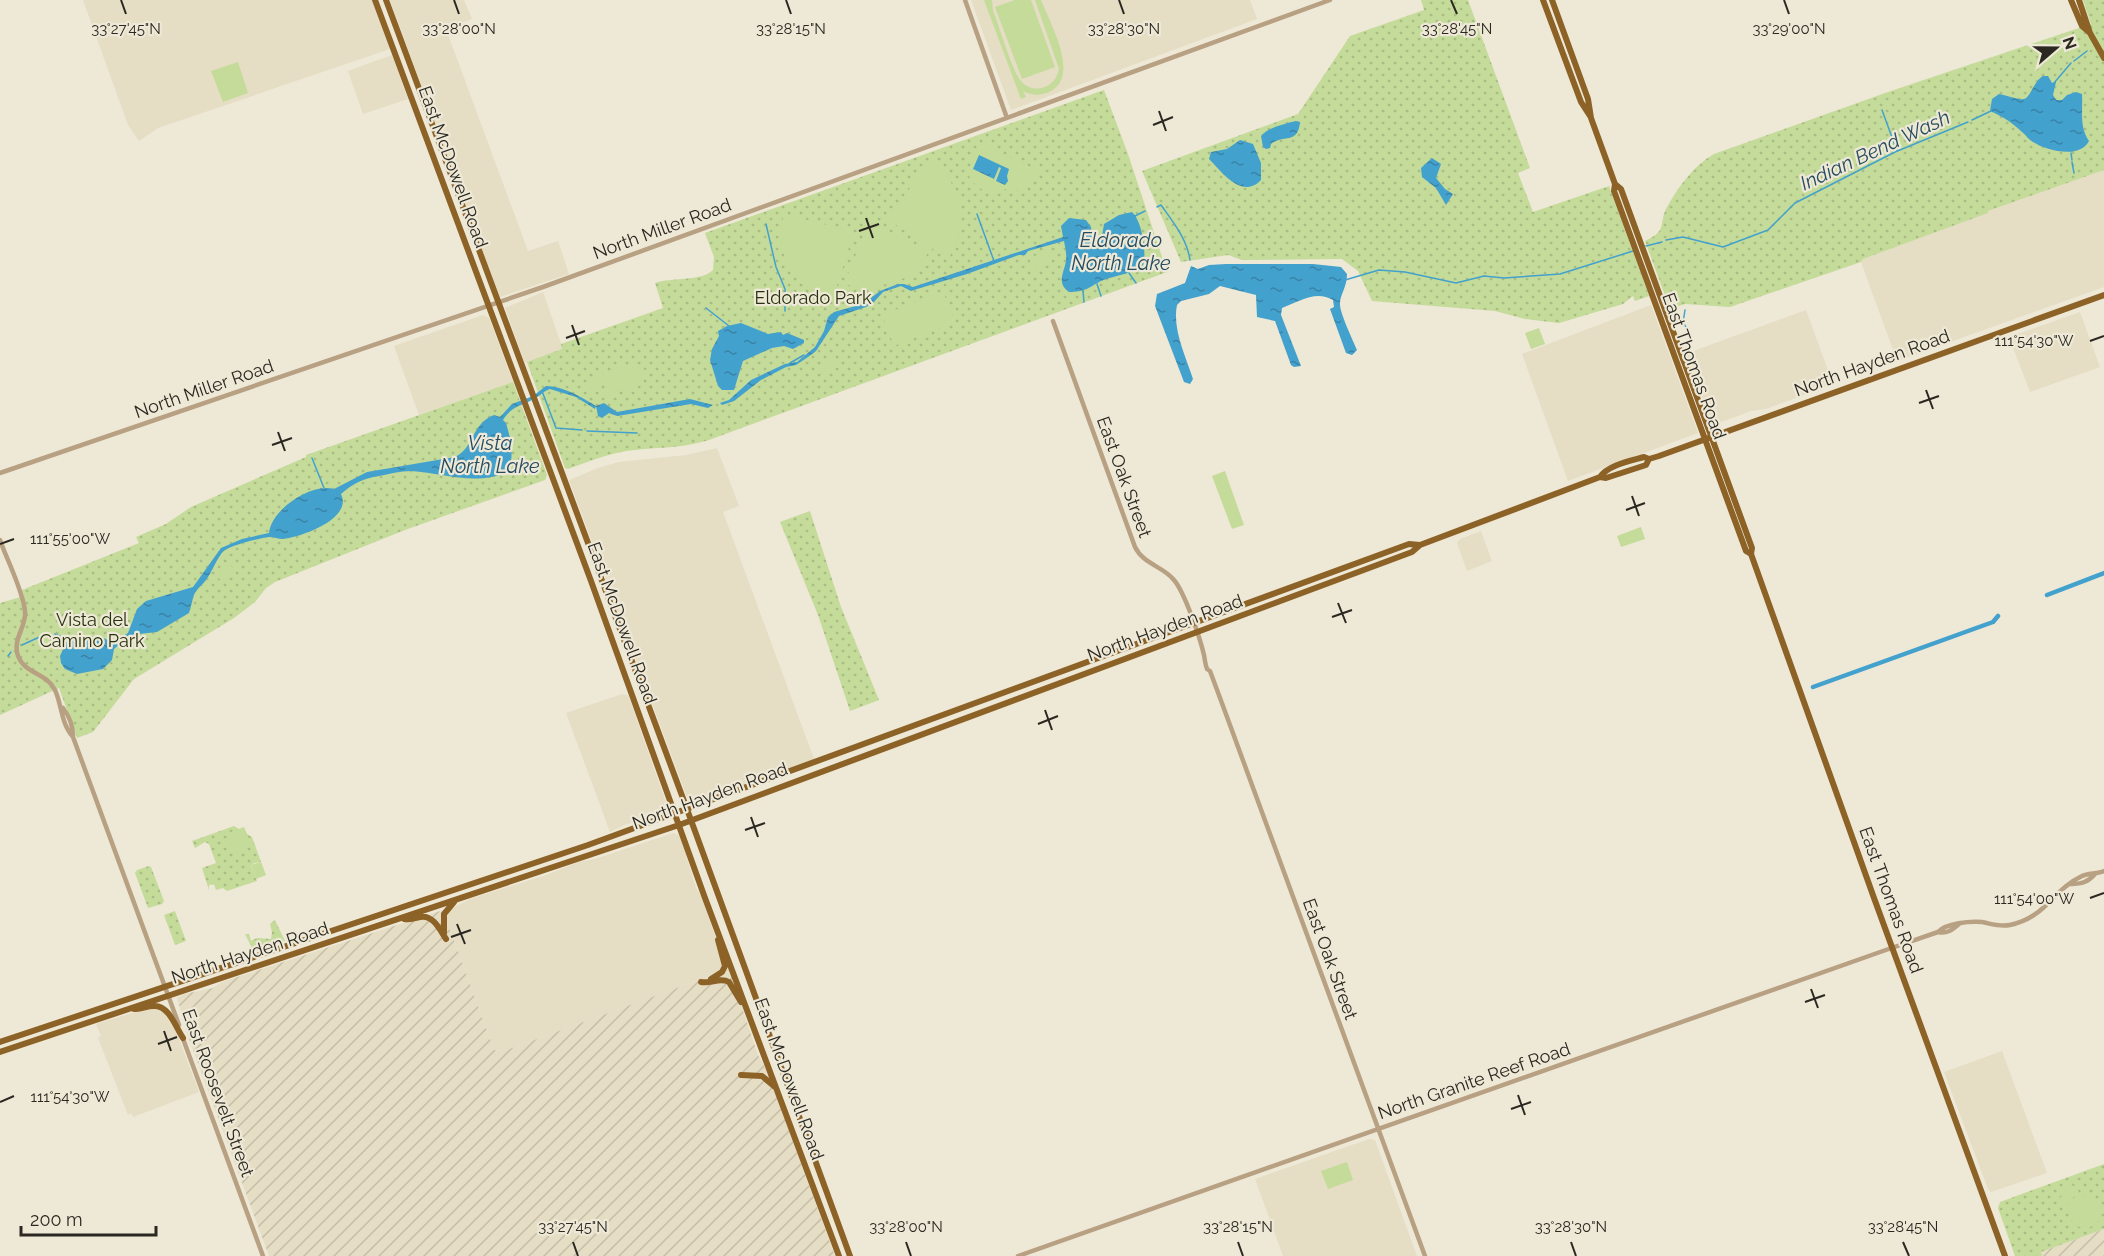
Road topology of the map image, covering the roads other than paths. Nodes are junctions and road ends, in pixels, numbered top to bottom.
1 (375, 0) edge
2 (386, 0) edge
3 (965, 0) edge
4 (1330, 0) edge
5 (1544, 0) edge
6 (1552, 0) edge
7 (2071, 0) edge
8 (2079, 0) edge
9 (2090, 33) junction
10 (2104, 58) edge
11 (1007, 118) junction
12 (1591, 118) junction
13 (1615, 184) junction
14 (2104, 295) edge
15 (499, 303) junction
16 (489, 306) junction
17 (1053, 321) dead end
18 (1661, 321) junction
19 (1684, 361) junction
20 (1677, 363) junction
21 (1690, 377) junction
22 (1712, 436) junction
23 (1705, 439) junction
24 (1649, 459) junction
25 (1625, 463) junction
26 (0, 473) edge
27 (1600, 477) junction
28 (1609, 477) junction
29 (0, 540) edge
30 (1420, 545) junction
31 (1751, 554) junction
32 (1298, 585) junction
33 (1301, 594) junction
34 (1193, 624) junction
35 (1196, 633) junction
36 (687, 809) junction
37 (675, 813) junction
38 (690, 820) junction
39 (679, 825) junction
40 (2104, 871) edge
41 (430, 898) junction
42 (459, 899) junction
43 (434, 907) junction
44 (401, 919) junction
45 (719, 934) junction
46 (1892, 948) junction
47 (711, 979) dead end
48 (701, 982) dead end
49 (165, 987) junction
50 (168, 996) junction
51 (130, 1009) junction
52 (755, 1029) junction
53 (183, 1038) junction
54 (0, 1042) edge
55 (0, 1052) edge
56 (741, 1075) dead end
57 (777, 1089) junction
58 (1378, 1130) junction
59 (826, 1190) junction
60 (816, 1194) junction
61 (263, 1256) edge
62 (839, 1256) edge
63 (850, 1256) edge
64 (1018, 1256) edge
65 (1425, 1256) edge
66 (2005, 1256) edge

1 - 16 main road, East McDowell Road
2 - 15 main road, East McDowell Road
3 - 11 street
4 - 11 street, North Miller Road
5 - 12 main road, East Thomas Road
6 - 12 main road, East Thomas Road
7 - 9 main road
8 - 9 main road
9 - 10 main road
11 - 15 street, North Miller Road
12 - 13 main road, East Thomas Road
13 - 18 main road, East Thomas Road
13 - 19 main road, East Thomas Road
14 - 22 main road, North Hayden Road
15 - 16 street, North Miller Road
15 - 36 main road, East McDowell Road
16 - 26 street, North Miller Road
16 - 37 main road, East McDowell Road
17 - 34 street, East Oak Street
18 - 19 main road
18 - 20 main road, East Thomas Road
19 - 21 main road, East Thomas Road
20 - 21 main road
20 - 23 main road, East Thomas Road
21 - 22 main road, East Thomas Road
22 - 23 main road, North Hayden Road
22 - 31 main road, East Thomas Road
23 - 24 main road, North Hayden Road
23 - 31 main road, East Thomas Road
24 - 25 main road, North Hayden Road
24 - 28 main road, North Hayden Road
25 - 27 main road, North Hayden Road
25 - 28 main road
27 - 28 main road, North Hayden Road
27 - 30 main road, North Hayden Road
29 - 49 street, East Roosevelt Street
30 - 32 main road, North Hayden Road
30 - 33 main road, North Hayden Road
31 - 46 main road, East Thomas Road
32 - 33 main road
32 - 34 main road, North Hayden Road
33 - 35 main road, North Hayden Road
34 - 35 street, East Oak Street
34 - 36 main road, North Hayden Road
35 - 38 main road, North Hayden Road
35 - 58 street, East Oak Street
36 - 37 main road, North Hayden Road
36 - 38 main road, East McDowell Road
37 - 39 main road, East McDowell Road
37 - 41 main road, North Hayden Road
38 - 39 main road, North Hayden Road
38 - 59 main road, East McDowell Road
39 - 42 main road, North Hayden Road
39 - 45 main road, East McDowell Road
40 - 46 street, North Granite Reef Road
41 - 43 main road
41 - 49 main road, North Hayden Road
42 - 43 main road, North Hayden Road
42 - 44 main road
43 - 44 main road, North Hayden Road
44 - 50 main road, North Hayden Road
45 - 47 main road
45 - 52 main road, East McDowell Road
46 - 58 street, North Granite Reef Road
46 - 66 main road, East Thomas Road
48 - 52 main road
49 - 50 street, East Roosevelt Street
49 - 54 main road, North Hayden Road
50 - 51 main road, North Hayden Road
50 - 53 street, East Roosevelt Street
51 - 53 main road
51 - 55 main road, North Hayden Road
52 - 57 main road, East McDowell Road
53 - 61 street, East Roosevelt Street
56 - 57 main road
57 - 60 main road, East McDowell Road
58 - 64 street, North Granite Reef Road
58 - 65 street, East Oak Street
59 - 60 main road
59 - 63 main road, East McDowell Road
60 - 62 main road, East McDowell Road

